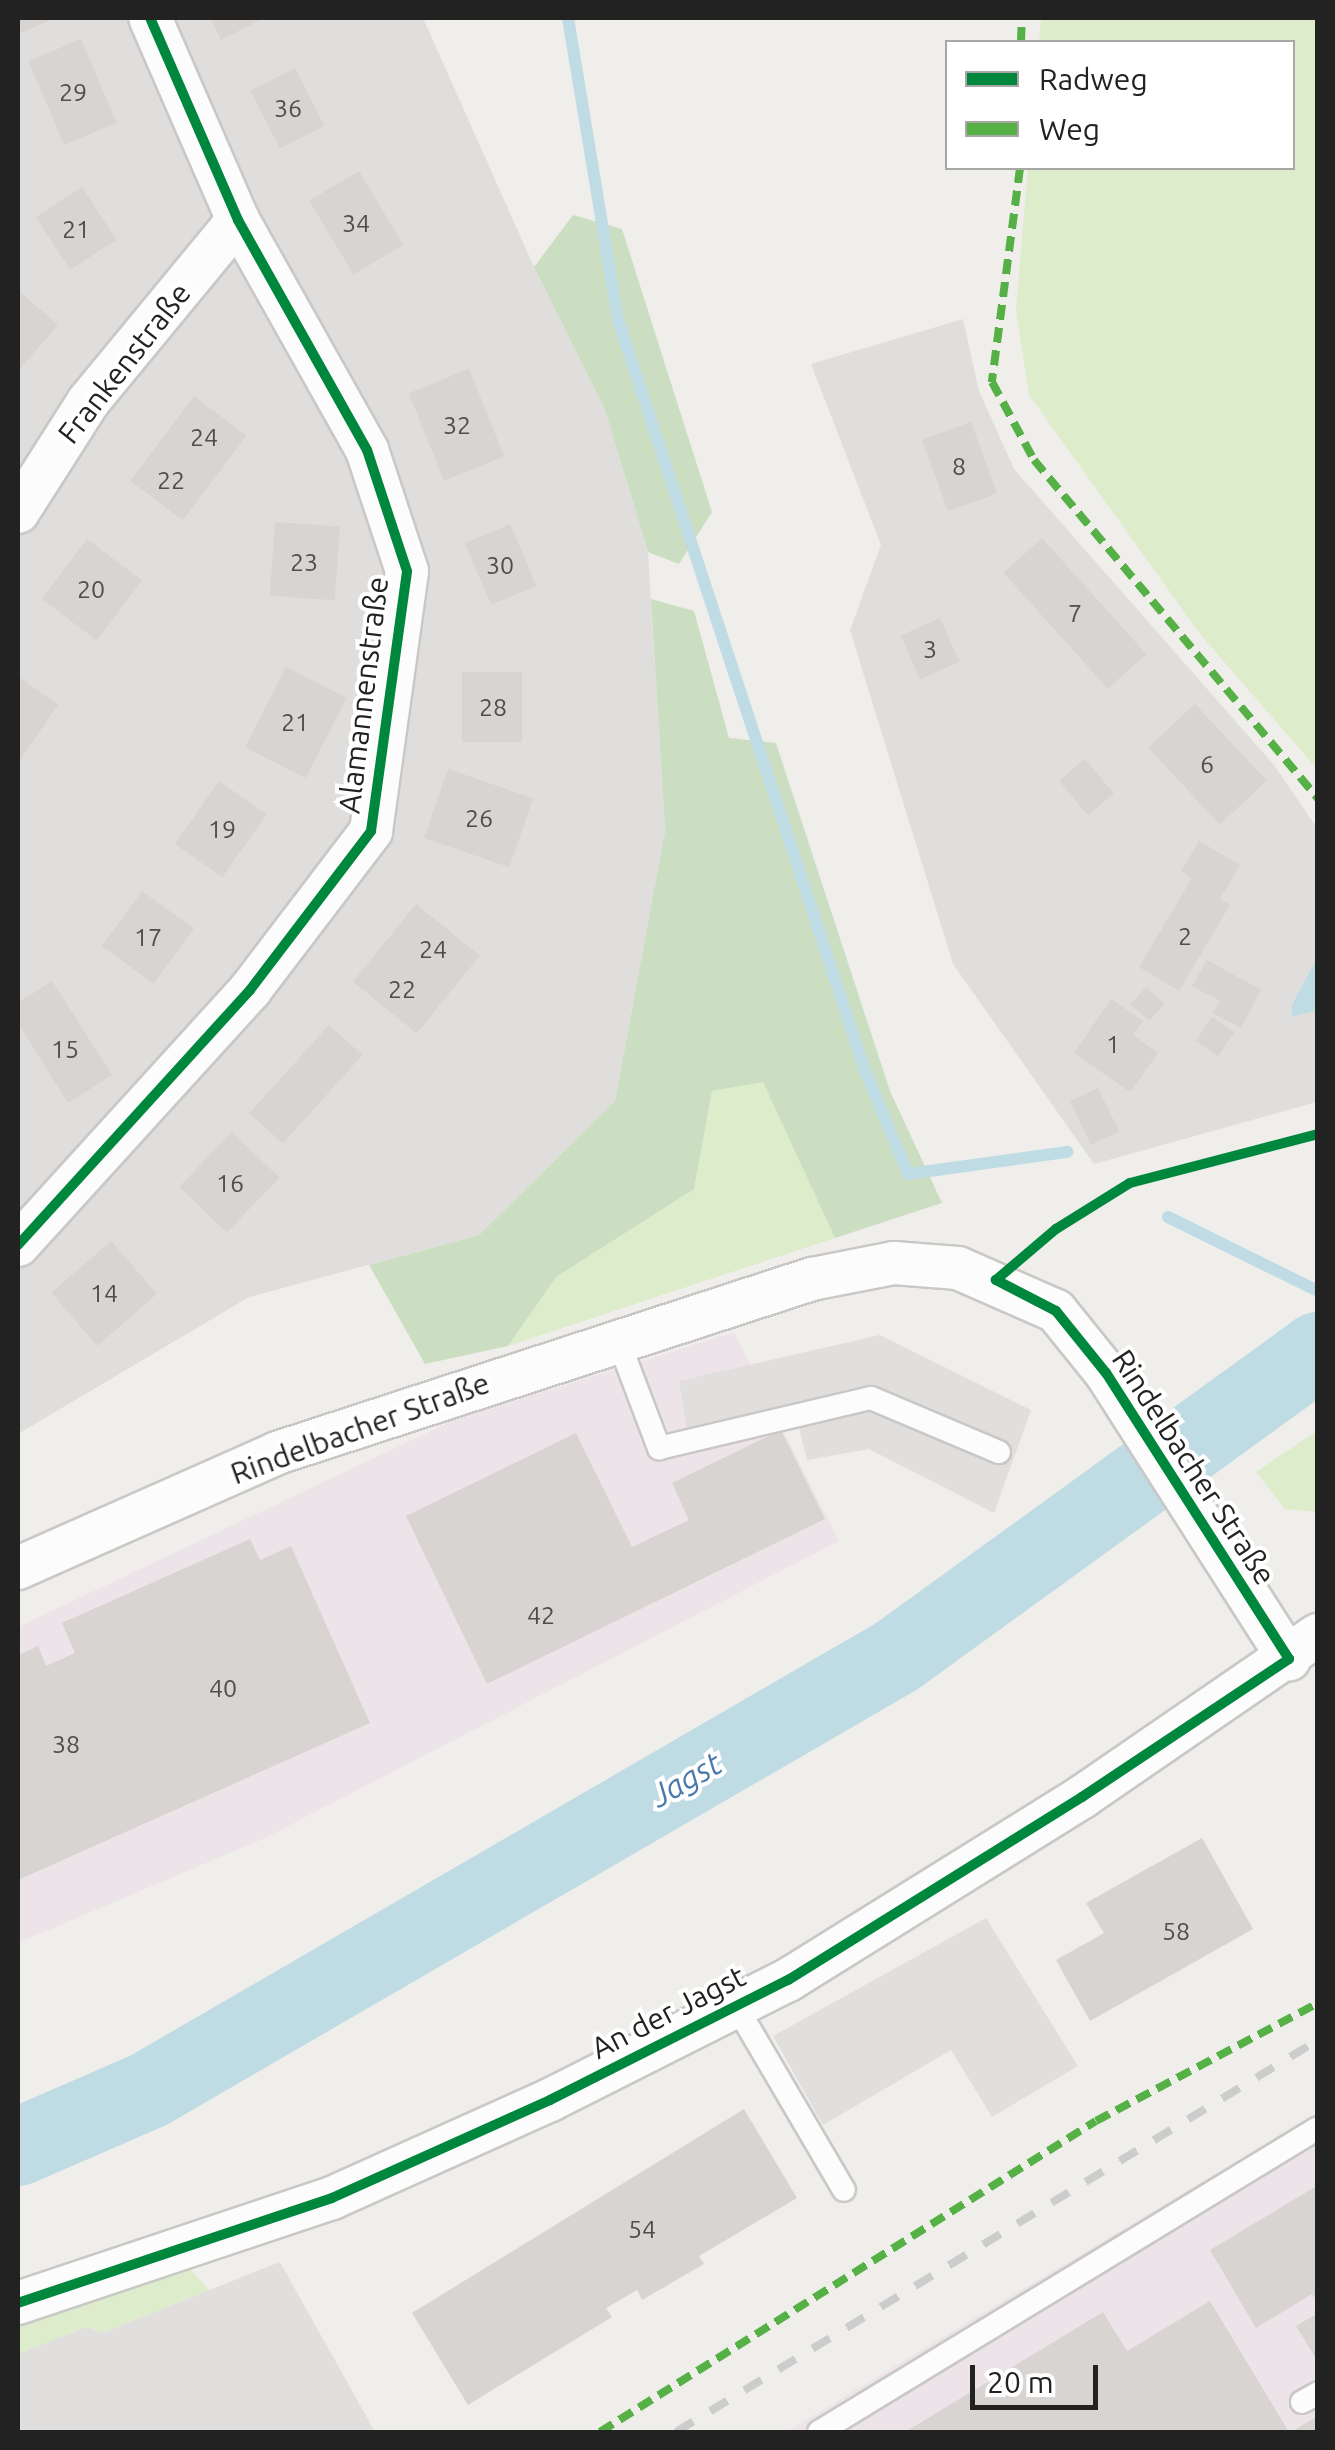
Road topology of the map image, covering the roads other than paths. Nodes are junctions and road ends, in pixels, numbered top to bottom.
1 (150, 18) edge
2 (238, 220) junction
3 (18, 512) edge
4 (18, 1245) edge
5 (618, 1340) junction
6 (999, 1452) dead end
7 (18, 1568) edge
8 (1303, 1647) edge
9 (736, 2006) junction
10 (1318, 2128) edge
11 (844, 2190) dead end
12 (18, 2304) edge
13 (819, 2432) edge

1 - 2 street, Alamannenstraße
2 - 3 street, Frankenstraße
2 - 4 street, Alamannenstraße
5 - 6 lane
5 - 7 street, Rindelbacher Straße
5 - 8 street, Rindelbacher Straße
8 - 9 street, An der Jagst
9 - 11 lane
9 - 12 street, An der Jagst
10 - 13 lane

